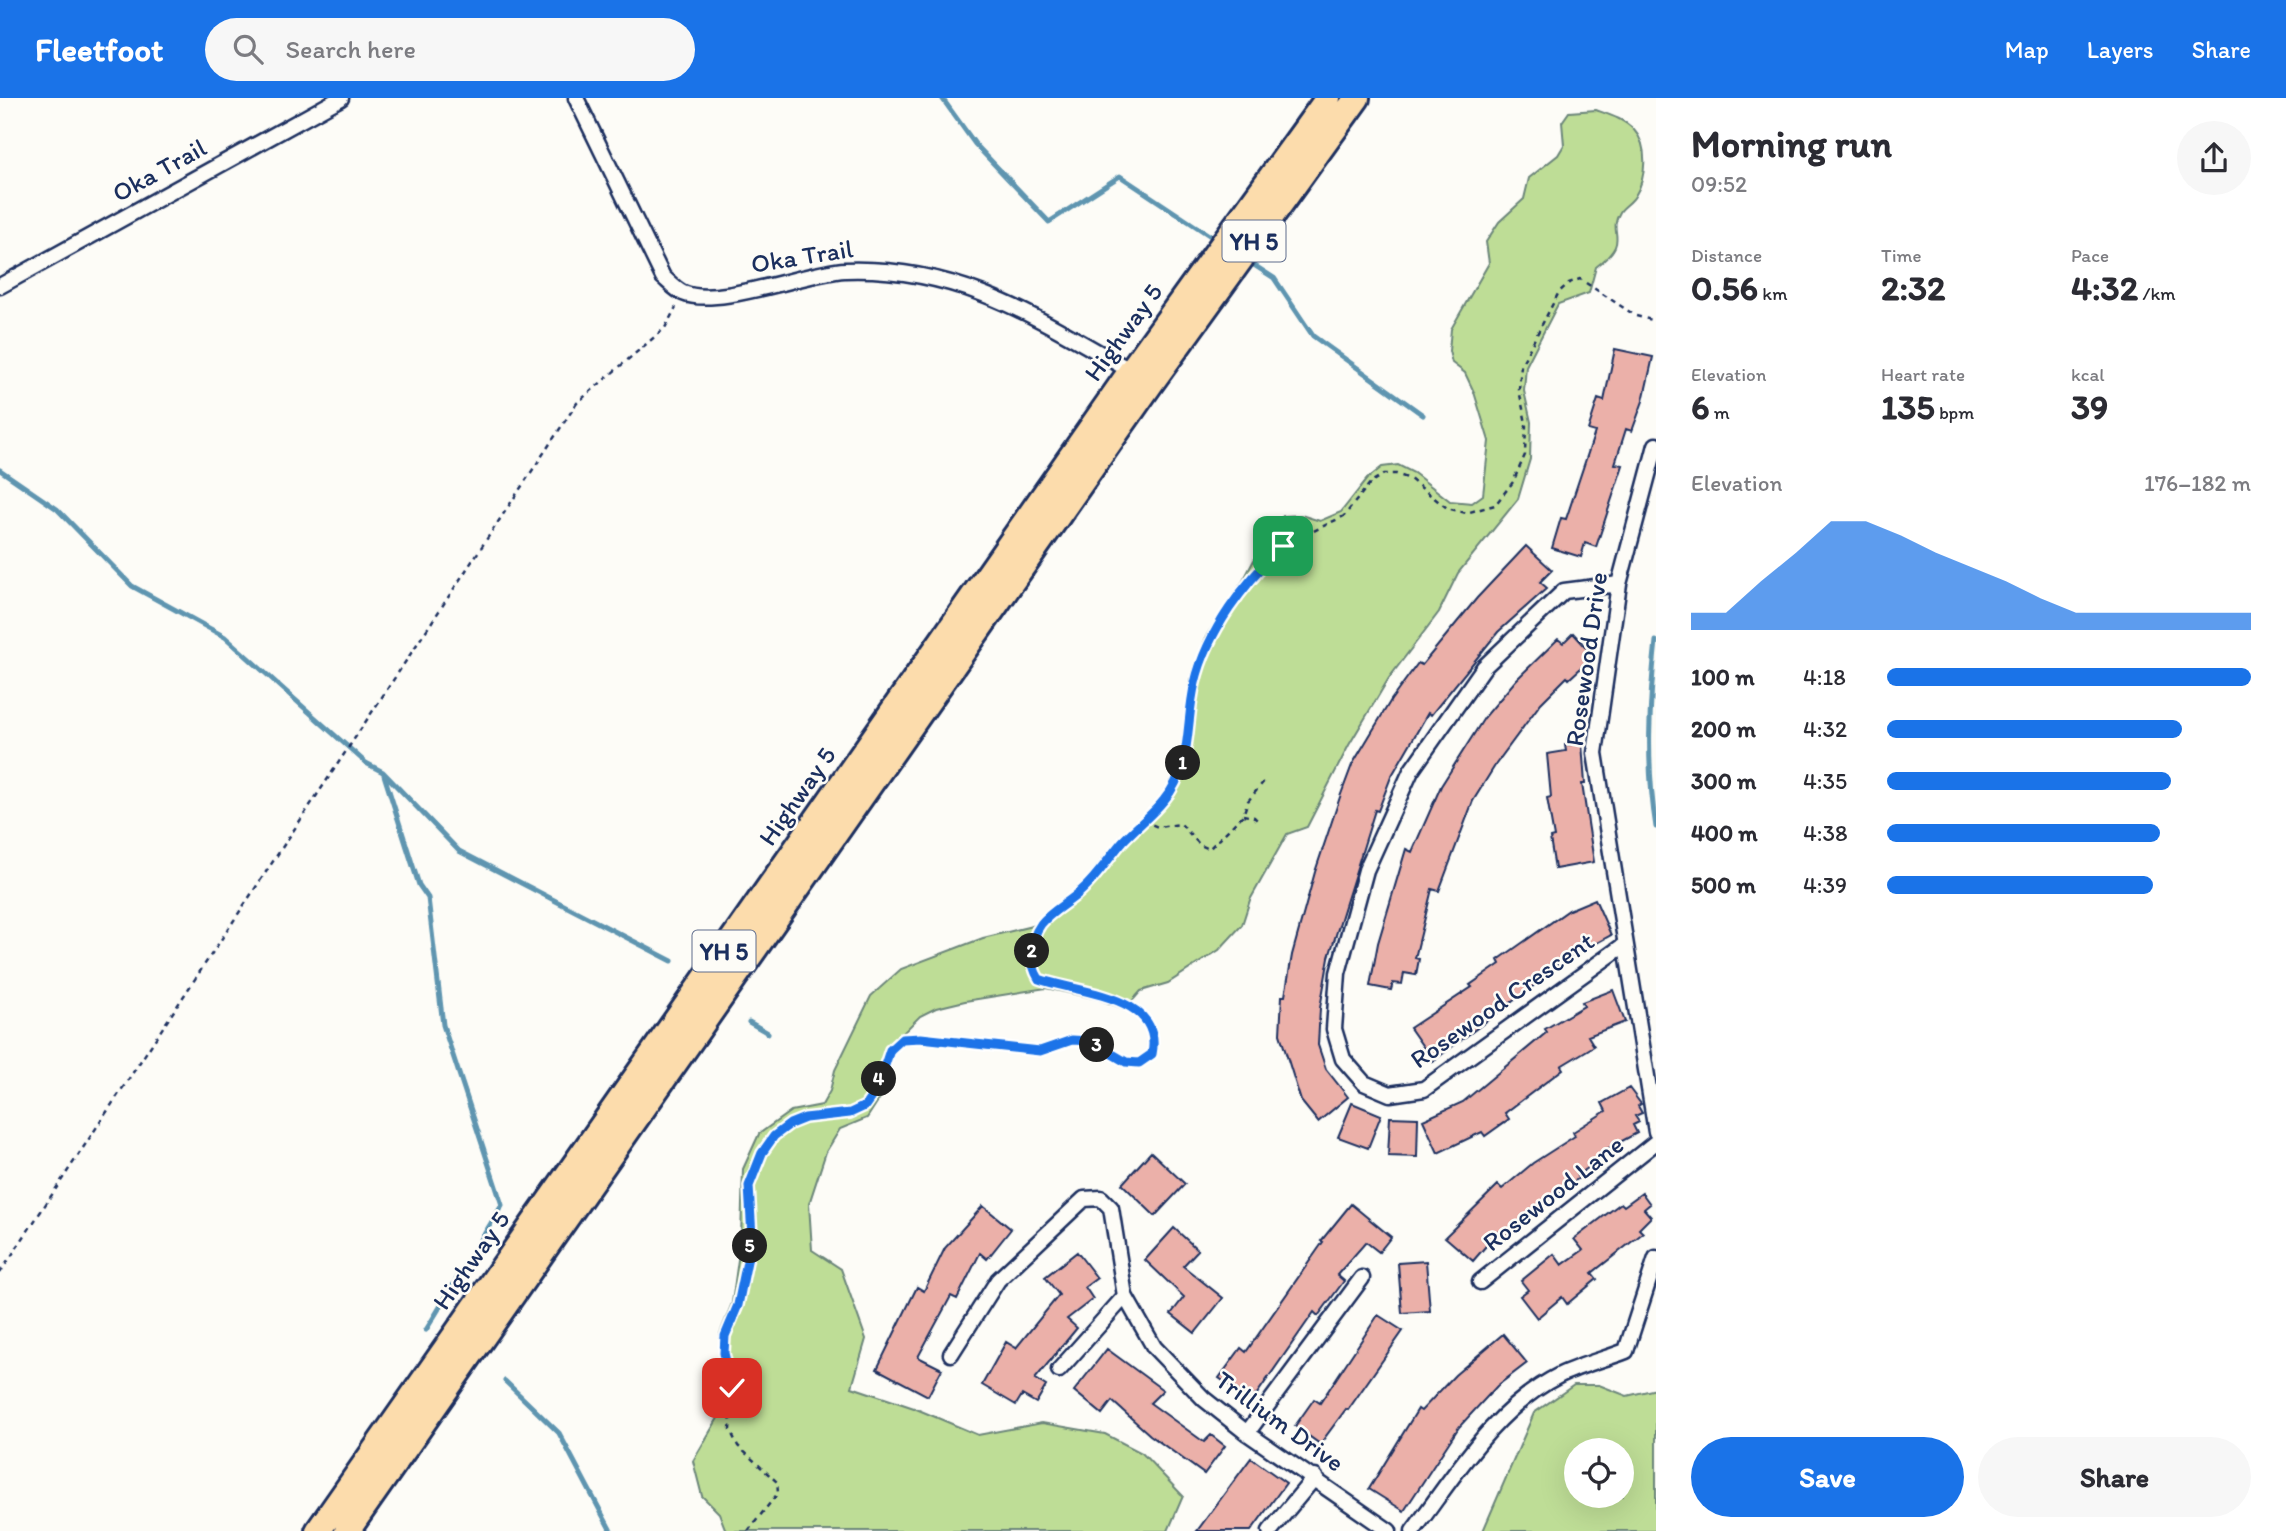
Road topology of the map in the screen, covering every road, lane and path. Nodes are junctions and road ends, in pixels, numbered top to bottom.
1 (341, 98) edge
2 (576, 98) edge
3 (1328, 98) edge
4 (1357, 98) edge
5 (0, 286) edge
6 (684, 294) junction
7 (1656, 321) edge
8 (1131, 371) junction
9 (1656, 444) edge
10 (1619, 584) junction
11 (1265, 780) dead end
12 (1243, 816) junction
13 (1143, 821) junction
14 (1260, 823) dead end
15 (1624, 945) junction
16 (1656, 1132) edge
17 (1656, 1142) edge
18 (1656, 1258) edge
19 (0, 1273) edge
20 (1362, 1278) dead end
21 (1480, 1282) dead end
22 (1125, 1296) junction
23 (951, 1354) dead end
24 (1059, 1370) dead end
25 (1247, 1433) junction
26 (1315, 1477) junction
27 (318, 1531) edge
28 (347, 1531) edge
29 (748, 1531) edge
30 (1270, 1531) edge
31 (1389, 1531) edge
32 (1413, 1531) edge

1 - 5 street, Oka Trail
2 - 6 street
3 - 8 highway, Highway 5 / YH 5
4 - 28 highway, Highway 5 / YH 5
6 - 8 street, Oka Trail
6 - 19 path
7 - 13 path
8 - 27 highway, Highway 5 / YH 5
9 - 10 street, Rosewood Drive
10 - 15 street, Rosewood Drive
10 - 15 street, Rosewood Crescent
11 - 12 path
12 - 13 path
12 - 14 path
13 - 29 path
15 - 16 street, Rosewood Drive
17 - 21 street, Rosewood Lane
18 - 32 street
20 - 25 street
22 - 23 street, Trillium Drive
22 - 24 street
22 - 25 street, Trillium Drive
25 - 26 street, Trillium Drive
26 - 30 street
26 - 31 street, Trillium Drive

